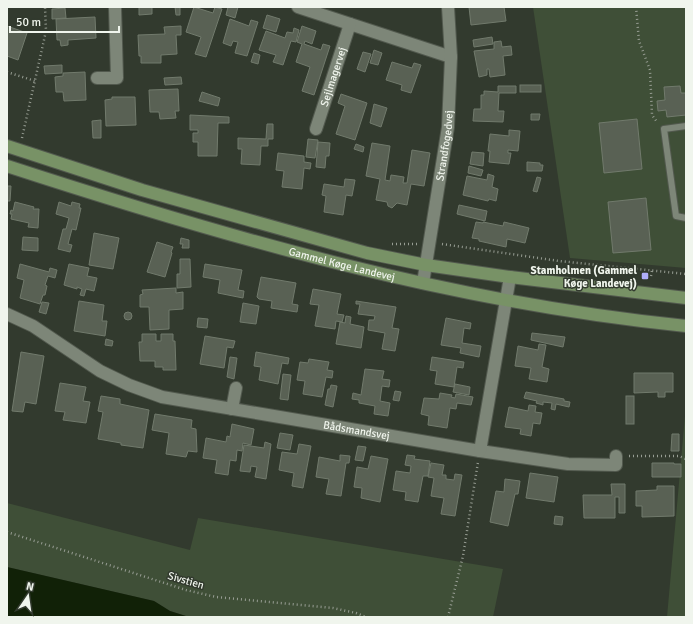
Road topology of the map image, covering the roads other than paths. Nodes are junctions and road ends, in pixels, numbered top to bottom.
1 (115, 7) edge
2 (298, 7) edge
3 (448, 7) edge
4 (350, 24) junction
5 (452, 57) junction
6 (97, 78) dead end
7 (686, 126) edge
8 (316, 129) dead end
9 (10, 147) edge
10 (7, 166) edge
11 (686, 218) edge
12 (426, 265) junction
13 (510, 277) junction
14 (423, 283) junction
15 (686, 298) edge
16 (507, 300) junction
17 (7, 314) edge
18 (686, 326) edge
19 (236, 388) dead end
20 (232, 409) junction
21 (480, 451) junction
22 (616, 456) road end

1 - 6 street
2 - 4 street
3 - 5 street, Strandfogedvej
4 - 5 street
4 - 8 street, Sejlmagervej
5 - 12 street, Strandfogedvej
7 - 11 lane
9 - 12 main road, Gammel Køge Landevej
10 - 14 main road, Gammel Køge Landevej
12 - 13 main road, Gammel Køge Landevej
12 - 14 street, Strandfogedvej
13 - 15 main road, Gammel Køge Landevej
13 - 16 street
14 - 16 main road, Gammel Køge Landevej
16 - 18 main road, Gammel Køge Landevej
16 - 21 street
17 - 20 street, Bådsmandsvej
19 - 20 street
20 - 21 street, Bådsmandsvej
21 - 22 street, Bådsmandsvej

